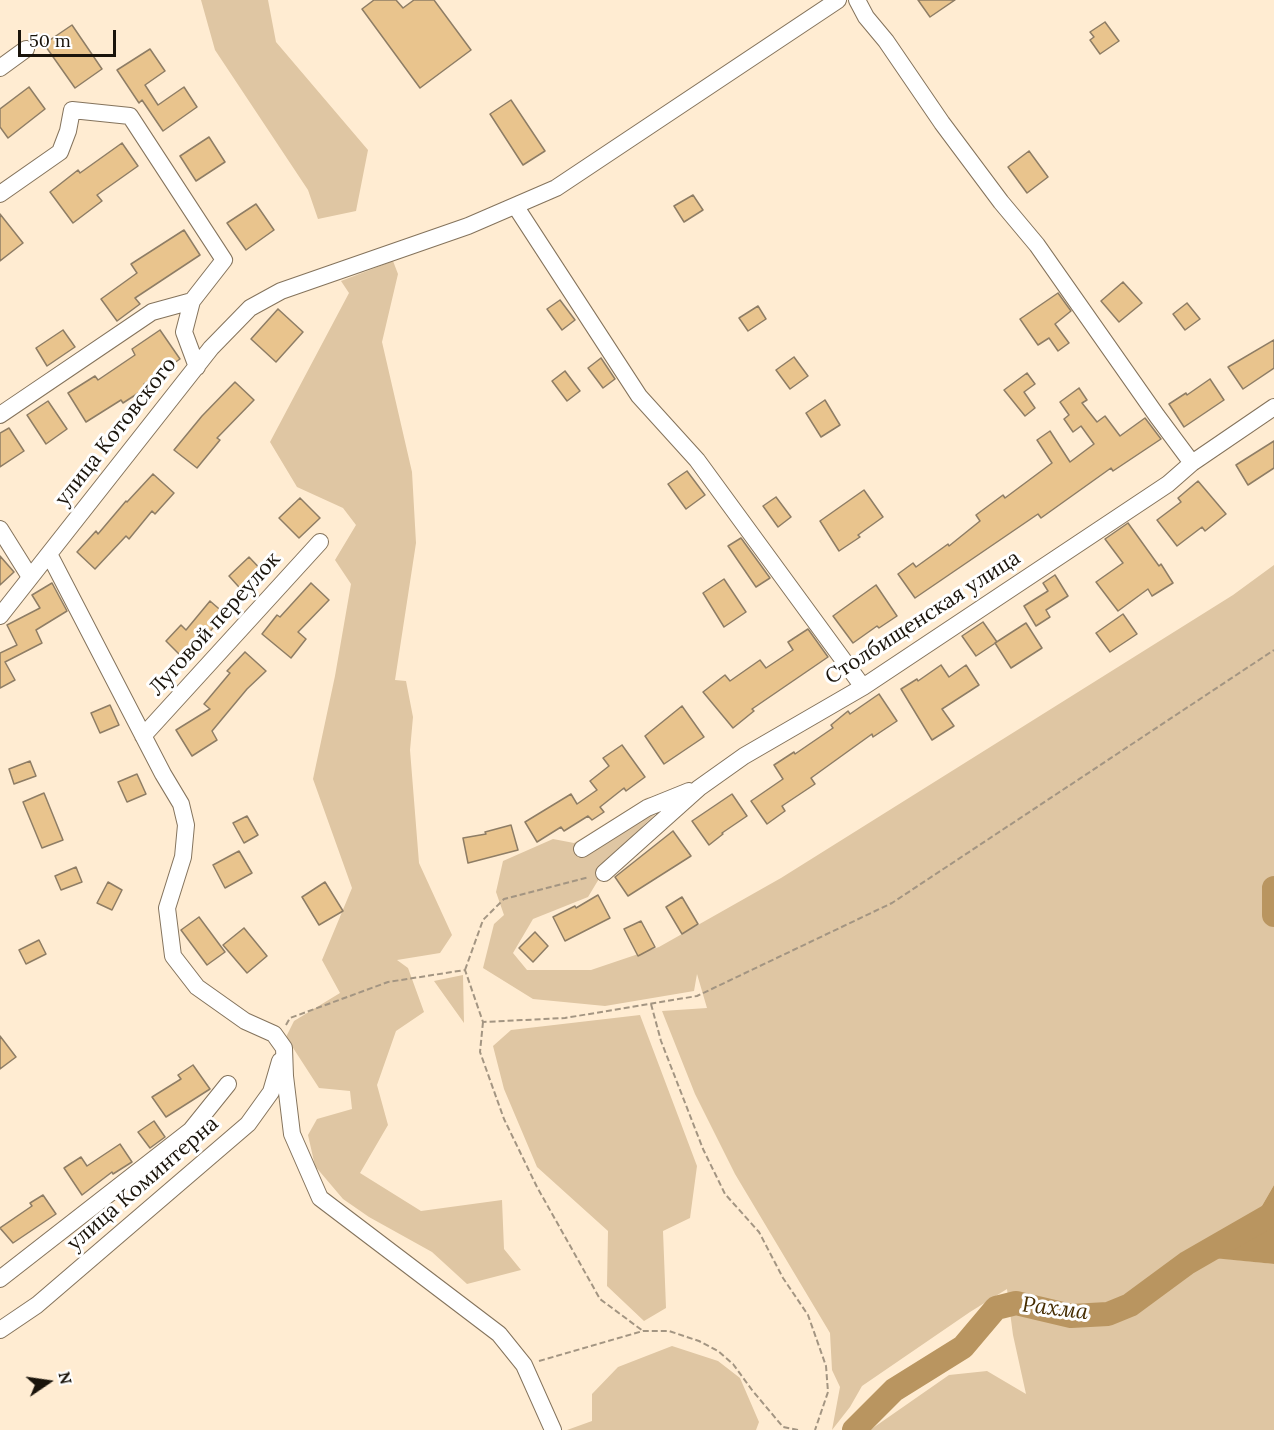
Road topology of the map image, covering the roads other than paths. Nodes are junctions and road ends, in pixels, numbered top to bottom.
1 (838, 0) edge
2 (858, 0) edge
3 (26, 49) dead end
4 (0, 68) edge
5 (0, 194) edge
6 (516, 207) junction
7 (192, 301) junction
8 (196, 367) junction
9 (1274, 407) edge
10 (0, 415) edge
11 (1192, 463) junction
12 (0, 528) edge
13 (320, 542) dead end
14 (49, 554) junction
15 (30, 577) junction
16 (0, 616) edge
17 (862, 687) junction
18 (143, 736) junction
19 (699, 788) junction
20 (582, 849) dead end
21 (604, 873) road end
22 (281, 1045) junction
23 (228, 1084) dead end
24 (1, 1276) edge
25 (0, 1330) edge
26 (553, 1430) edge

1 - 6 street, улица Котовского
2 - 11 street
3 - 4 street
5 - 7 street
6 - 8 street, улица Котовского
6 - 17 street
7 - 8 street
7 - 10 street
8 - 14 street, улица Котовского
9 - 11 street, Столбищенская улица
11 - 17 street, Столбищенская улица
12 - 15 street
13 - 18 street, Луговой переулок
14 - 15 street, улица Котовского
14 - 18 street
15 - 16 street, улица Котовского
17 - 19 street, Столбищенская улица
18 - 22 street
19 - 20 street
19 - 21 street, Столбищенская улица
22 - 25 street, улица Коминтерна
22 - 26 street
23 - 24 street, улица Коминтерна

